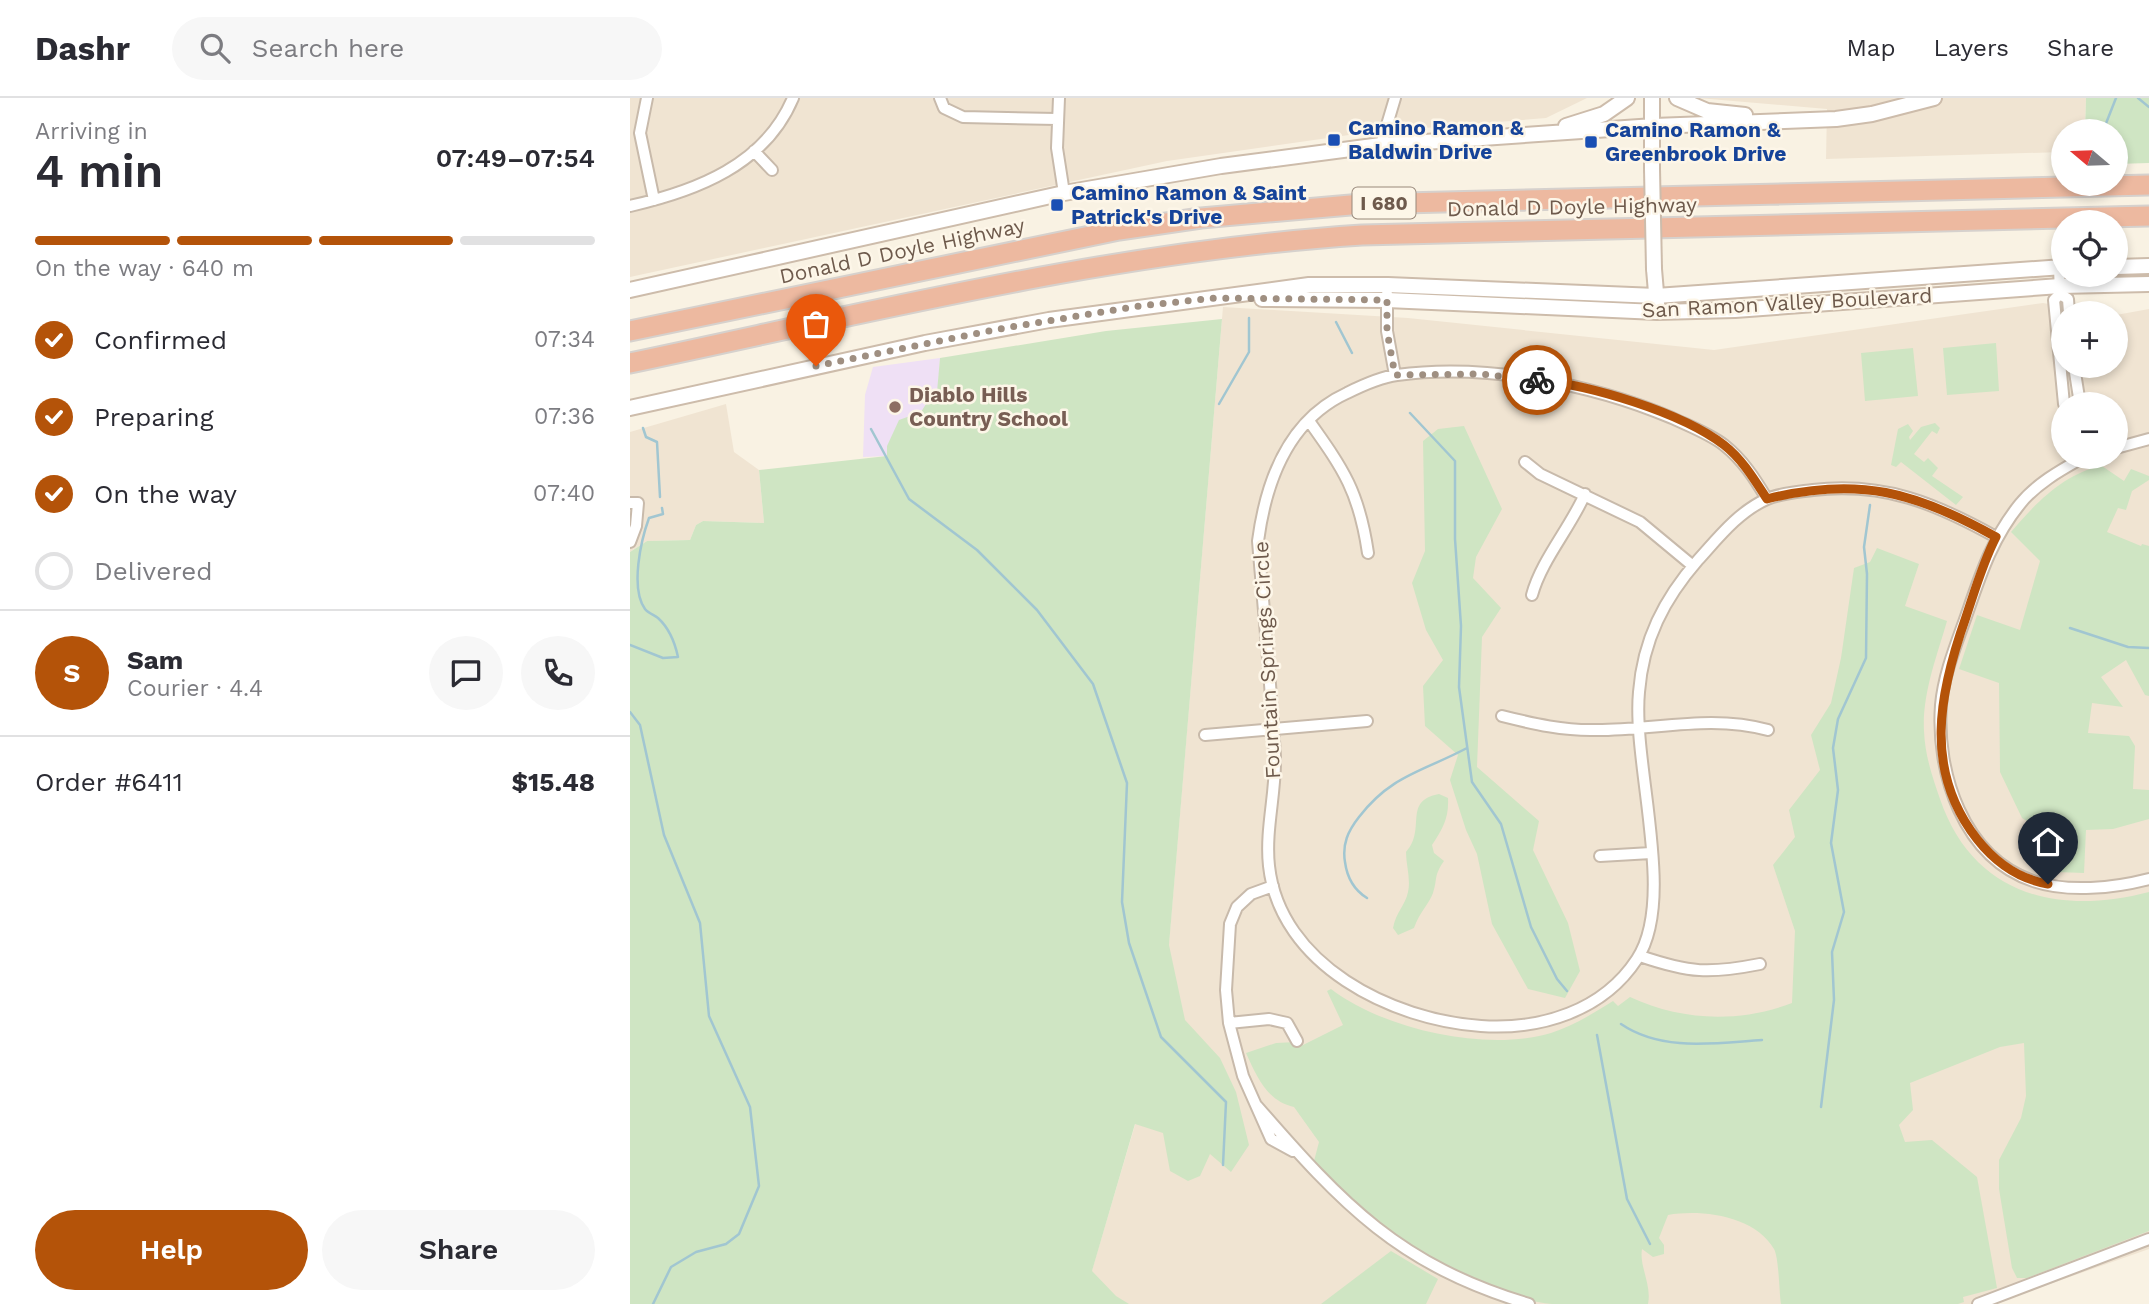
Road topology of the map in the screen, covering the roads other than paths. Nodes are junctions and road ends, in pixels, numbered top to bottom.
1 (647, 98) edge
2 (793, 98) edge
3 (940, 98) edge
4 (1059, 98) edge
5 (1395, 98) edge
6 (1627, 98) edge
7 (1652, 98) edge
8 (1677, 98) edge
9 (1934, 98) edge
10 (1057, 119) junction
11 (1799, 121) junction
12 (1654, 127) junction
13 (1541, 134) junction
14 (1381, 145) junction
15 (754, 151) junction
16 (772, 170) dead end
17 (2149, 185) edge
18 (1064, 193) junction
19 (654, 200) junction
20 (630, 206) edge
21 (2149, 216) edge
22 (2149, 266) edge
23 (2128, 267) edge
24 (2051, 268) edge
25 (2149, 284) edge
26 (1388, 285) junction
27 (2060, 287) edge
28 (630, 290) edge
29 (2060, 290) junction
30 (1656, 296) junction
31 (1215, 298) junction
32 (1387, 300) junction
33 (2068, 301) edge
34 (1657, 312) junction
35 (630, 331) edge
36 (630, 363) edge
37 (1395, 375) junction
38 (2063, 392) edge
39 (630, 405) edge
40 (1309, 421) junction
41 (2149, 439) edge
42 (2128, 444) edge
43 (1525, 462) dead end
44 (2062, 469) edge
45 (1585, 494) junction
46 (1767, 499) junction
47 (634, 503) edge
48 (1996, 537) junction
49 (630, 542) edge
50 (1368, 553) dead end
51 (1693, 566) junction
52 (1532, 595) dead end
53 (1502, 716) dead end
54 (1367, 721) dead end
55 (1637, 727) junction
56 (1273, 729) junction
57 (1768, 730) dead end
58 (1205, 735) dead end
59 (1651, 853) junction
60 (1600, 856) dead end
61 (2149, 879) edge
62 (1273, 886) junction
63 (1640, 956) junction
64 (1760, 964) dead end
65 (1229, 1023) junction
66 (1297, 1041) dead end
67 (2149, 1239) edge
68 (1528, 1304) edge
69 (1978, 1304) edge

1 - 19 street
2 - 15 street
3 - 10 street
4 - 10 street
5 - 14 street
6 - 13 main road
7 - 12 main road
8 - 11 main road
9 - 11 main road
10 - 18 street
11 - 12 main road
12 - 13 main road
12 - 30 main road, bridge
13 - 14 main road
14 - 18 main road
15 - 16 street
15 - 19 street
17 - 35 highway, Donald D Doyle Highway / I 680
18 - 28 main road
19 - 20 street
21 - 36 highway, Donald D Doyle Highway / I 680
22 - 23 main road
24 - 30 main road, San Ramon Valley Boulevard
25 - 29 main road, San Ramon Valley Boulevard
26 - 30 main road, San Ramon Valley Boulevard
26 - 31 main road, San Ramon Valley Boulevard
26 - 32 street
27 - 29 street
29 - 33 street
29 - 34 main road, San Ramon Valley Boulevard
29 - 38 street
30 - 34 main road
31 - 32 main road, San Ramon Valley Boulevard
31 - 39 main road, San Ramon Valley Boulevard
32 - 34 main road, San Ramon Valley Boulevard
32 - 37 street
37 - 40 street, Fountain Springs Circle
37 - 46 street, Fountain Springs Circle
40 - 50 street
40 - 56 street, Fountain Springs Circle
41 - 42 street
43 - 45 street
44 - 48 street
45 - 51 street
45 - 52 street
46 - 48 street, Fountain Springs Circle
46 - 51 street, Fountain Springs Circle
47 - 49 street
48 - 61 street
51 - 55 street, Fountain Springs Circle
53 - 55 street
54 - 56 street
55 - 57 street
55 - 59 street, Fountain Springs Circle
56 - 58 street
56 - 62 street, Fountain Springs Circle
59 - 60 street
59 - 63 street, Fountain Springs Circle
62 - 63 street, Fountain Springs Circle
62 - 65 street
63 - 64 street
65 - 66 street
65 - 68 street
67 - 69 street

